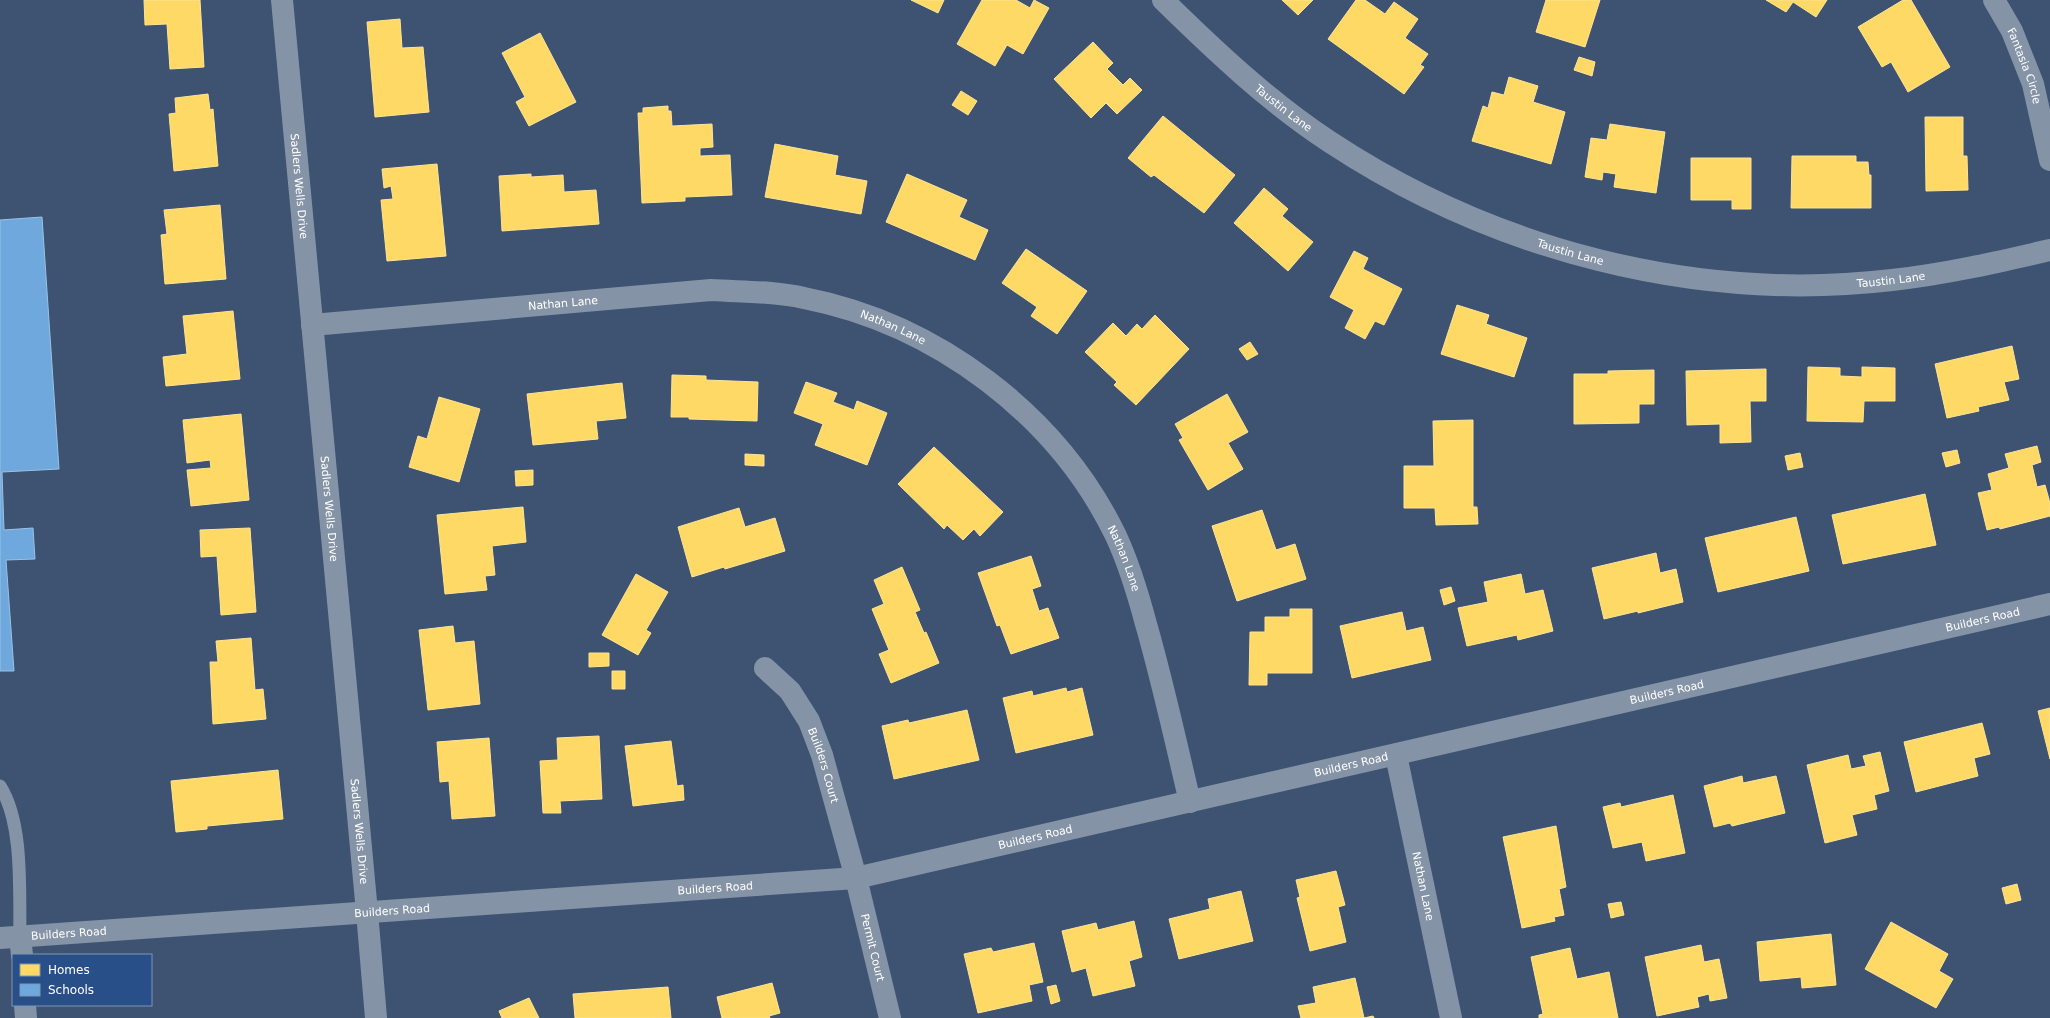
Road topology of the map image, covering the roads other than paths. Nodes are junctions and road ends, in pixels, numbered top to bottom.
1 (282, 0) edge
2 (1163, 0) edge
3 (1994, 0) edge
4 (2050, 160) edge
5 (2050, 250) edge
6 (312, 325) junction
7 (2050, 604) edge
8 (764, 668) dead end
9 (1396, 755) junction
10 (0, 786) edge
11 (1190, 802) junction
12 (856, 878) junction
13 (367, 912) junction
14 (14, 943) edge
15 (25, 1006) edge
16 (26, 1018) edge
17 (376, 1018) edge
18 (890, 1018) edge
19 (1451, 1018) edge

1 - 6 street, Sadlers Wells Drive
2 - 5 street, Taustin Lane
3 - 4 street, Fantasia Circle
6 - 11 street, Nathan Lane
6 - 13 street, Sadlers Wells Drive
7 - 9 street, Builders Road
8 - 12 street, Builders Court
9 - 11 street, Builders Road
9 - 19 street, Nathan Lane
10 - 14 lane
11 - 12 street, Builders Road
12 - 13 street, Builders Road
12 - 18 street, Permit Court
13 - 14 street, Builders Road
13 - 17 street, Sadlers Wells Drive
15 - 16 street

